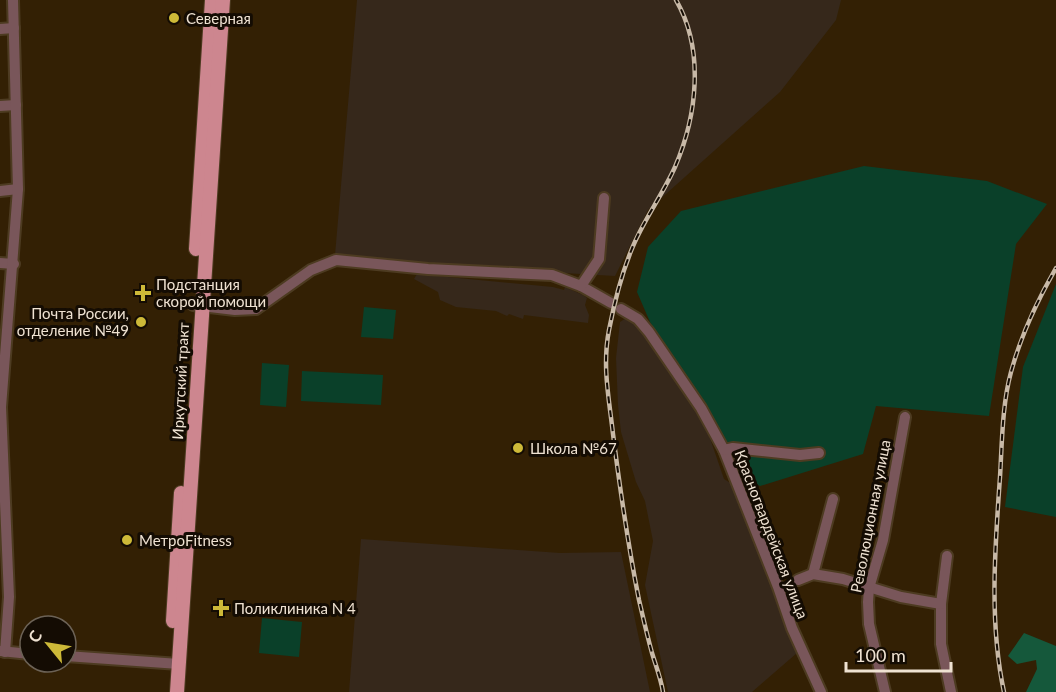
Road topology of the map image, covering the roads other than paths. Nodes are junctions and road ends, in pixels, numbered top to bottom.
1 (13, 0) edge
2 (213, 0) edge
3 (223, 0) edge
4 (14, 28) junction
5 (0, 29) edge
6 (16, 105) junction
7 (0, 106) edge
8 (18, 189) junction
9 (0, 191) edge
10 (604, 198) dead end
11 (0, 263) edge
12 (14, 264) junction
13 (581, 286) junction
14 (611, 303) dead end
15 (197, 305) junction
16 (621, 309) dead end
17 (4, 340) edge
18 (1, 407) edge
19 (904, 417) dead end
20 (724, 450) junction
21 (819, 453) dead end
22 (833, 499) dead end
23 (947, 556) dead end
24 (813, 574) junction
25 (798, 580) dead end
26 (869, 588) junction
27 (941, 604) junction
28 (3, 651) edge
29 (18, 653) edge
30 (78, 657) edge
31 (175, 664) junction
32 (168, 692) edge
33 (177, 692) edge
34 (821, 692) edge
35 (885, 692) edge
36 (951, 692) edge

1 - 4 street
2 - 15 main road, Иркутский тракт
3 - 15 main road, Иркутский тракт
4 - 5 street
4 - 6 street
6 - 7 street
6 - 8 street
8 - 9 street
8 - 12 street
10 - 13 street
11 - 12 street
12 - 17 street
13 - 14 street
13 - 15 street
15 - 31 main road, Иркутский тракт
16 - 20 street, Красногвардейская улица
17 - 18 street
18 - 28 street
19 - 26 street, Революционная улица
20 - 21 street
20 - 34 street, Красногвардейская улица
22 - 24 street, Красногвардейская улица
23 - 27 street
24 - 25 street
24 - 26 street
26 - 27 street
26 - 35 street, Революционная улица
27 - 36 street
28 - 29 street
30 - 31 street
31 - 32 main road, Иркутский тракт
31 - 33 main road, Иркутский тракт

